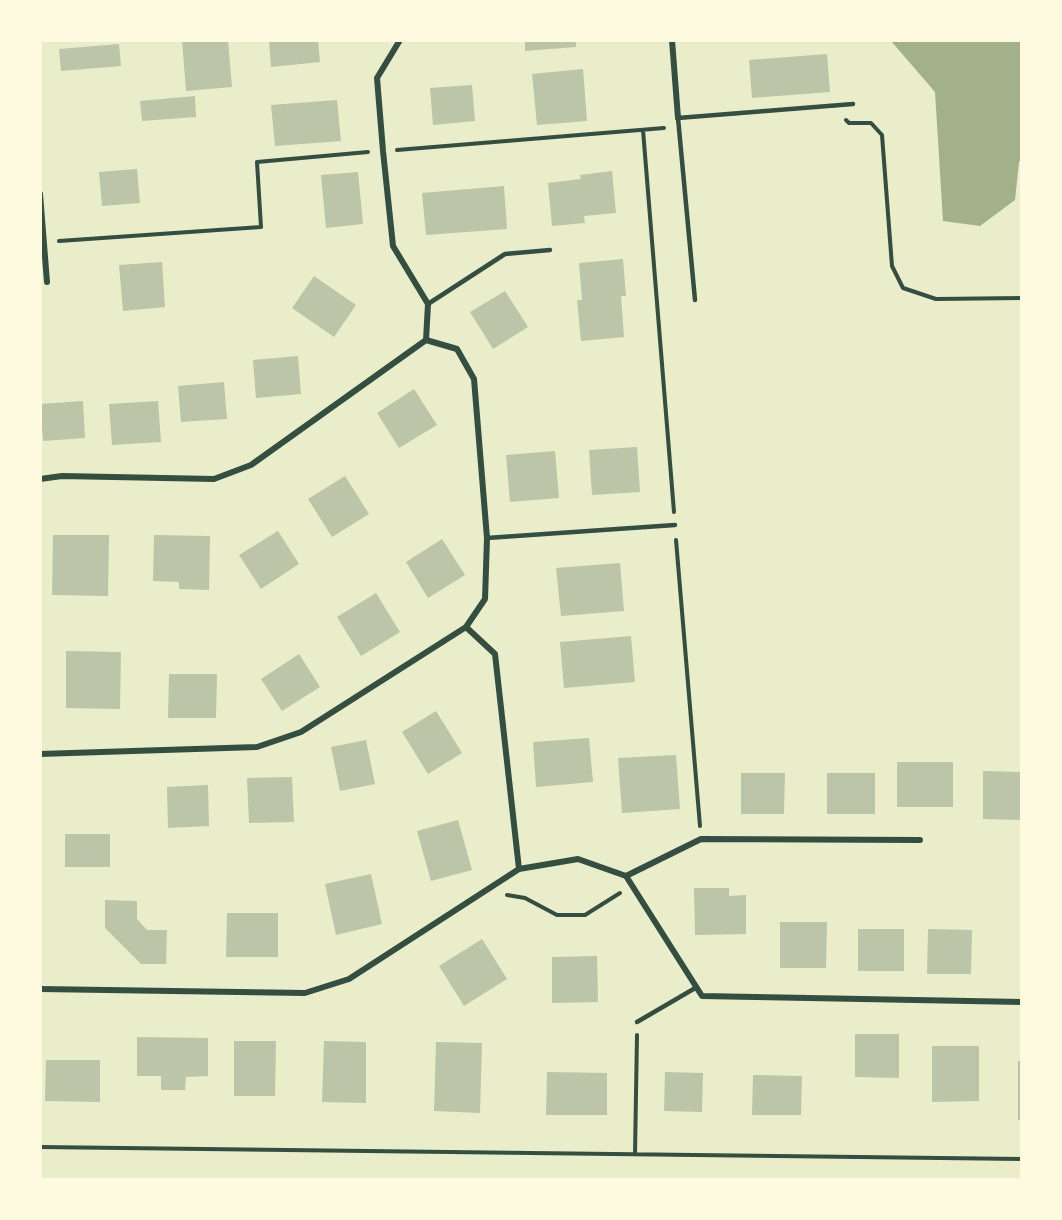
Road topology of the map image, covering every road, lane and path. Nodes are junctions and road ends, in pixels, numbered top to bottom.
1 (400, 40) edge
2 (672, 40) edge
3 (853, 104) dead end
4 (829, 106) junction
5 (678, 118) junction
6 (679, 127) junction
7 (643, 130) junction
8 (383, 151) junction
9 (40, 194) edge
10 (44, 242) junction
11 (550, 250) dead end
12 (47, 282) dead end
13 (1022, 298) edge
14 (695, 300) dead end
15 (428, 304) junction
16 (426, 340) junction
17 (40, 479) edge
18 (675, 525) junction
19 (487, 538) junction
20 (466, 627) junction
21 (40, 754) edge
22 (701, 839) junction
23 (920, 840) dead end
24 (519, 869) junction
25 (626, 876) junction
26 (633, 886) junction
27 (486, 891) junction
28 (697, 987) junction
29 (40, 989) edge
30 (1022, 1002) edge
31 (637, 1022) joint
32 (40, 1147) edge
33 (635, 1154) junction
34 (1022, 1159) edge

1 - 8 street
2 - 5 street
3 - 4 lane
4 - 5 lane
4 - 13 path
5 - 6 lane
6 - 7 path
6 - 14 lane
7 - 8 path
7 - 18 path
8 - 10 path
8 - 15 street
9 - 10 street
10 - 12 street
11 - 15 lane
15 - 16 street
16 - 17 street
16 - 19 street
18 - 19 lane
18 - 22 path
19 - 20 street
20 - 21 street
20 - 24 street
22 - 23 street
22 - 25 street
24 - 25 street
24 - 27 street
25 - 26 street
26 - 27 path
26 - 28 street
27 - 29 street
28 - 30 street
28 - 31 lane
31 - 33 path
32 - 33 path
33 - 34 path

